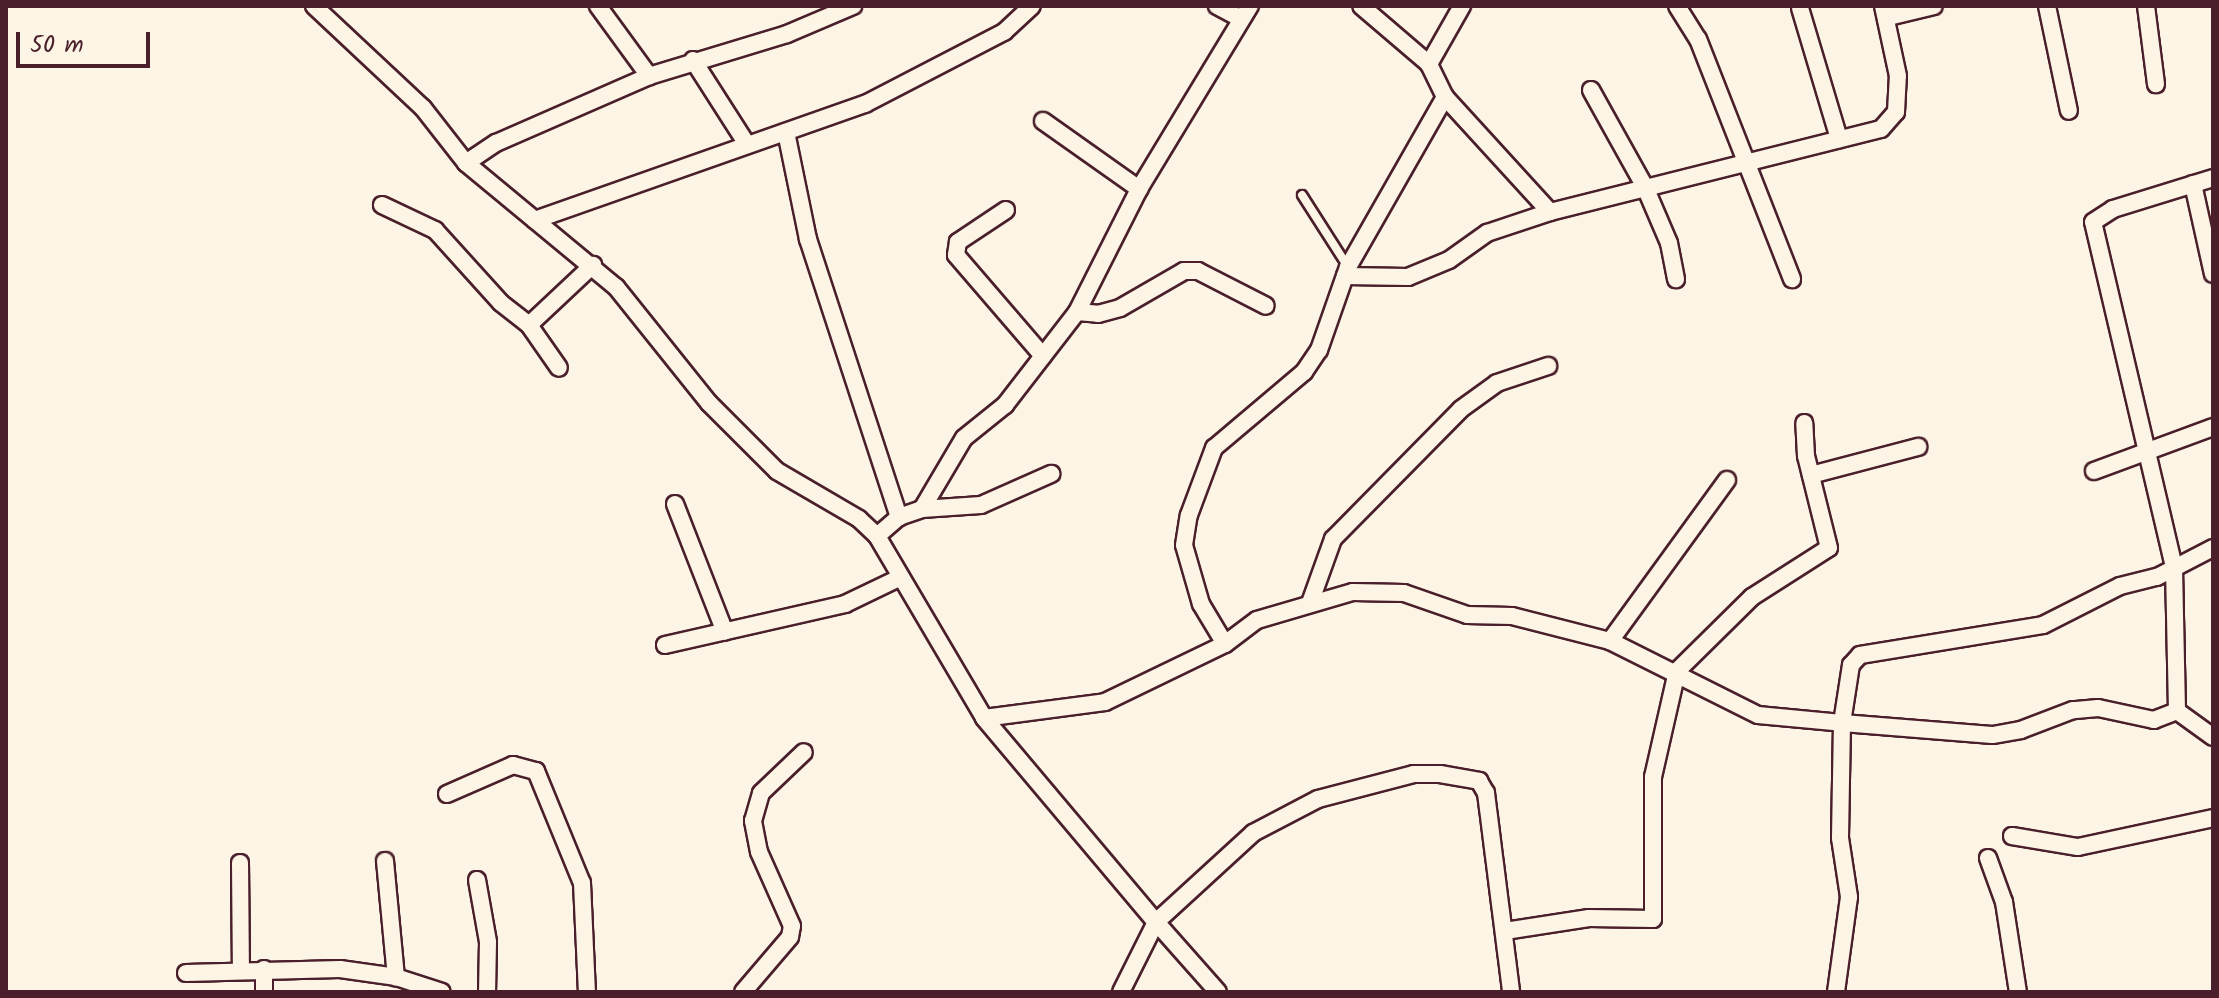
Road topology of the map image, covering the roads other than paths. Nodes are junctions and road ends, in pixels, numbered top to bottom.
1 (314, 6) edge
2 (598, 6) edge
3 (853, 6) edge
4 (1032, 6) edge
5 (1217, 6) edge
6 (1361, 6) edge
7 (1462, 6) edge
8 (1677, 6) edge
9 (1934, 6) edge
10 (2047, 6) edge
11 (2146, 6) edge
12 (1800, 8) dead end
13 (1885, 11) edge
14 (1245, 12) edge
15 (693, 60) junction
16 (1429, 64) junction
17 (649, 76) junction
18 (2156, 84) dead end
19 (1591, 90) dead end
20 (1445, 97) junction
21 (2069, 111) dead end
22 (1043, 121) dead end
23 (786, 132) junction
24 (1839, 139) junction
25 (746, 143) junction
26 (1742, 160) junction
27 (466, 163) junction
28 (2213, 178) edge
29 (2193, 184) junction
30 (1645, 187) junction
31 (1139, 189) junction
32 (1302, 195) dead end
33 (382, 205) dead end
34 (1006, 210) dead end
35 (1550, 212) junction
36 (535, 220) junction
37 (593, 265) junction
38 (1346, 272) junction
39 (2213, 274) edge
40 (1676, 279) dead end
41 (1792, 279) dead end
42 (1266, 306) dead end
43 (1077, 312) junction
44 (529, 325) junction
45 (1043, 356) junction
46 (1548, 366) dead end
47 (559, 368) dead end
48 (1804, 423) dead end
49 (2213, 427) edge
50 (1918, 447) dead end
51 (2148, 451) junction
52 (2094, 471) dead end
53 (1051, 474) dead end
54 (1811, 475) junction
55 (1727, 480) dead end
56 (675, 504) dead end
57 (922, 509) junction
58 (899, 517) junction
59 (877, 536) junction
60 (2213, 548) edge
61 (2174, 567) junction
62 (901, 577) junction
63 (1310, 603) junction
64 (725, 632) junction
65 (1610, 641) junction
66 (1225, 644) junction
67 (665, 645) dead end
68 (1677, 671) junction
69 (2177, 711) junction
70 (984, 718) junction
71 (1842, 723) junction
72 (2213, 737) edge
73 (804, 752) dead end
74 (447, 794) dead end
75 (2213, 818) edge
76 (2012, 836) dead end
77 (1988, 858) dead end
78 (385, 861) dead end
79 (240, 863) dead end
80 (477, 880) dead end
81 (1156, 922) junction
82 (1505, 931) junction
83 (241, 969) junction
84 (264, 969) junction
85 (186, 973) dead end
86 (396, 977) junction
87 (745, 991) edge
88 (264, 992) edge
89 (442, 992) edge
90 (487, 992) edge
91 (587, 992) edge
92 (1121, 992) edge
93 (1218, 992) edge
94 (1511, 992) edge
95 (1836, 992) edge
96 (2018, 992) edge

1 - 27 street
2 - 17 street
3 - 15 street
4 - 23 street
5 - 14 street
6 - 16 street
7 - 16 street
8 - 26 street
9 - 13 street
10 - 21 street
11 - 18 street
12 - 24 street
13 - 24 street
14 - 31 street
15 - 17 street
15 - 25 street
16 - 20 street
17 - 27 street
19 - 30 street
20 - 35 street
20 - 38 street
22 - 31 street
23 - 25 street
23 - 58 street
24 - 26 street
25 - 36 street
26 - 30 street
26 - 41 street
27 - 36 street
28 - 29 street
29 - 39 street
29 - 51 street
30 - 35 street
30 - 40 street
31 - 43 street
32 - 38 lane
33 - 44 street
34 - 45 street
35 - 38 street
36 - 37 street
37 - 44 street
37 - 59 street
38 - 66 street
42 - 43 street
43 - 45 street
44 - 47 street
45 - 57 street
46 - 63 street
48 - 54 street
49 - 51 street
50 - 54 street
51 - 52 street
51 - 61 street
53 - 57 street
54 - 68 street
55 - 65 street
56 - 64 street
57 - 58 street
58 - 59 street
59 - 62 street
60 - 61 street
61 - 69 street
61 - 71 street
62 - 64 street
62 - 70 street
63 - 65 street
63 - 66 street
64 - 67 street
65 - 68 street
66 - 70 street
68 - 71 street
68 - 82 street
69 - 71 street
69 - 72 street
70 - 81 street
71 - 95 street
73 - 87 street
74 - 91 street
75 - 76 street
77 - 96 street
78 - 86 street
79 - 83 street
80 - 90 street
81 - 82 street
81 - 92 street
81 - 93 street
82 - 94 street
83 - 84 street
83 - 85 street
84 - 86 street
84 - 88 street
86 - 89 street

